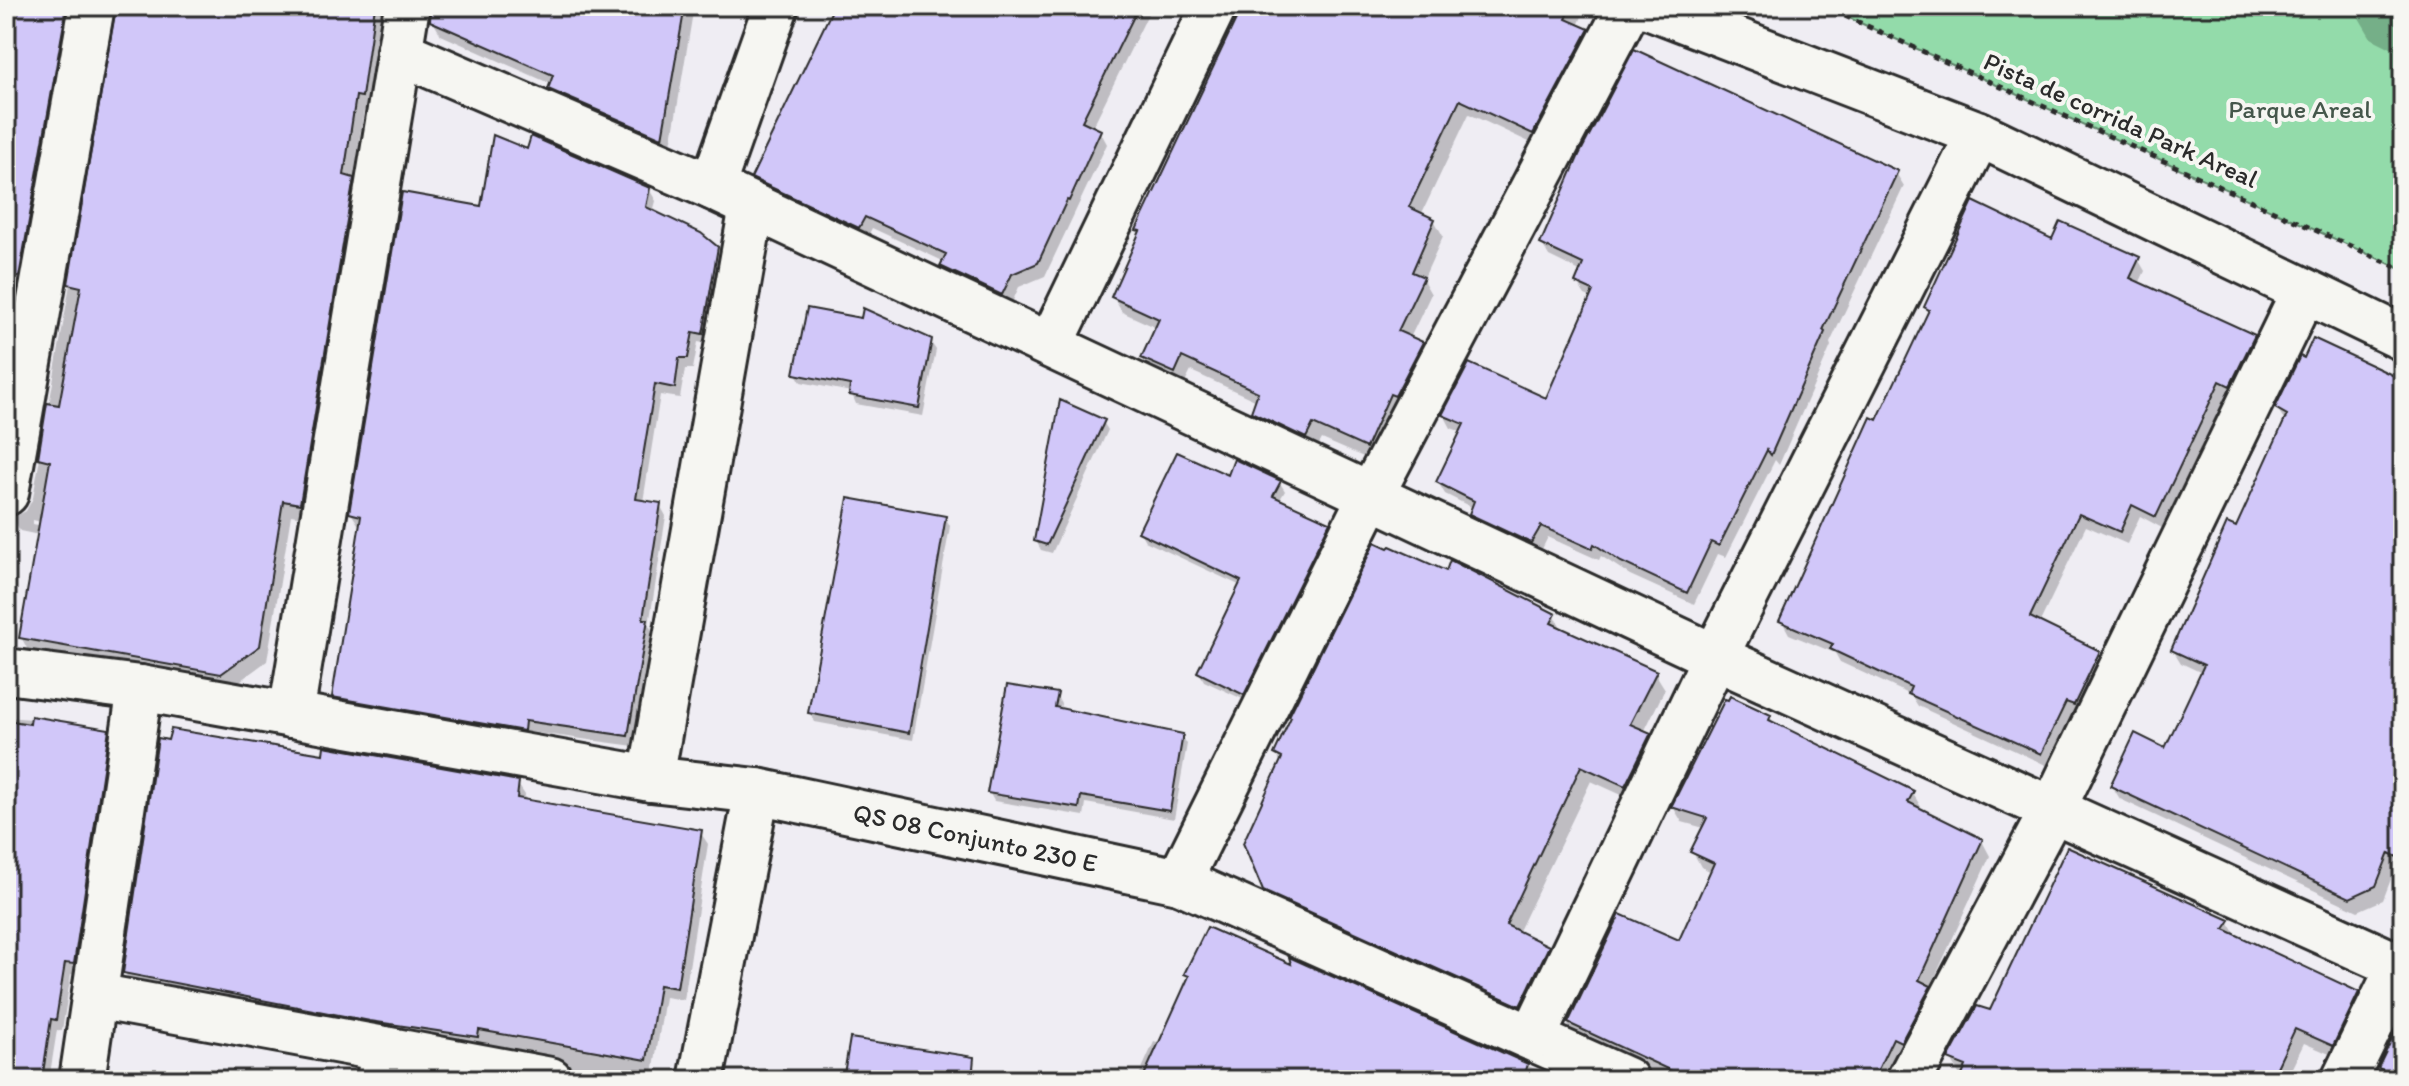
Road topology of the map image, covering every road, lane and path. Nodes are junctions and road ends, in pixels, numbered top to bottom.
1 (92, 6) edge
2 (407, 6) edge
3 (776, 6) edge
4 (1214, 6) edge
5 (1629, 6) edge
6 (1648, 6) edge
7 (1823, 6) edge
8 (399, 52) junction
9 (1979, 134) junction
10 (712, 187) junction
11 (752, 206) junction
12 (2403, 270) edge
13 (2304, 291) junction
14 (2403, 338) edge
15 (1051, 344) junction
16 (6, 493) edge
17 (1370, 497) junction
18 (1715, 657) junction
19 (6, 671) edge
20 (140, 688) junction
21 (291, 715) junction
22 (651, 779) junction
23 (757, 791) junction
24 (2053, 809) junction
25 (1179, 881) junction
26 (2402, 964) edge
27 (95, 996) junction
28 (1533, 1037) junction
29 (382, 1065) edge
30 (82, 1080) edge
31 (550, 1080) edge
32 (701, 1080) edge
33 (1626, 1080) edge
34 (1909, 1080) edge
35 (2344, 1080) edge

1 - 16 street
2 - 8 street
3 - 10 street
4 - 15 street
5 - 17 street
6 - 9 street
7 - 12 path, Pista de corrida Park Areal
8 - 10 street
8 - 21 street
9 - 13 street
9 - 18 street
10 - 11 street
11 - 15 street
11 - 22 street
13 - 14 street
13 - 24 street
15 - 17 street
17 - 18 street
17 - 25 street
18 - 24 street
18 - 28 street
19 - 20 street, QS 08 Conjunto 230 E
20 - 21 street, QS 08 Conjunto 230 E
20 - 27 street
21 - 22 street, QS 08 Conjunto 230 E
22 - 23 street, QS 08 Conjunto 230 E
23 - 25 street, QS 08 Conjunto 230 E
23 - 32 street
24 - 26 street
24 - 34 street
25 - 28 street, QS 08 Conjunto 230 E
26 - 35 street
27 - 29 street
27 - 30 street
28 - 33 street, QS 08 Conjunto 230 E
29 - 31 street

